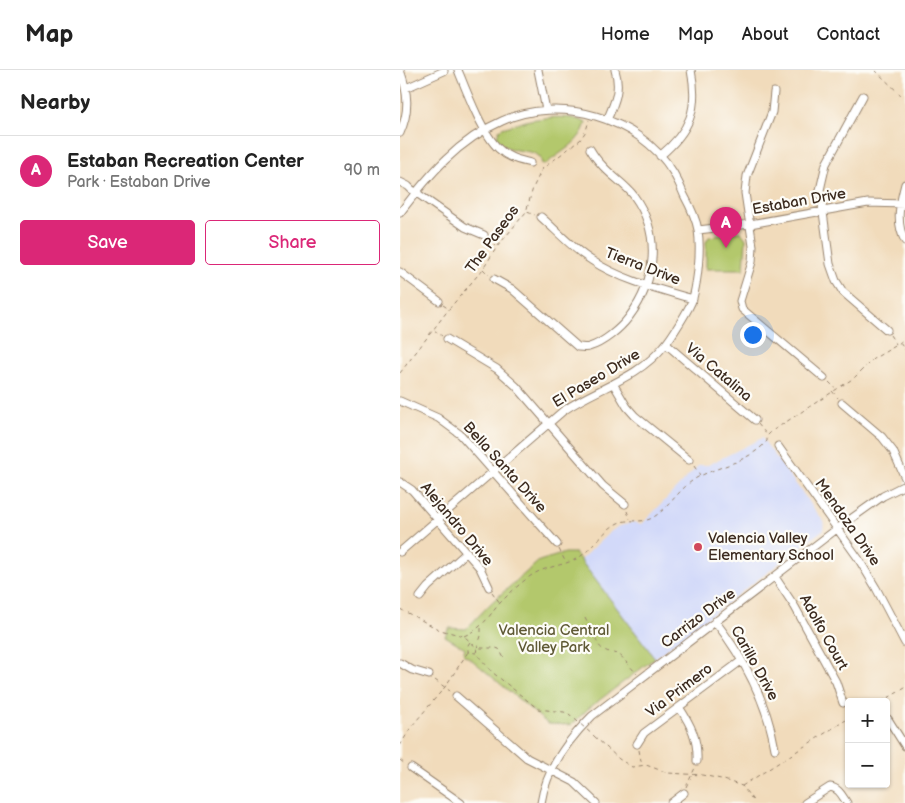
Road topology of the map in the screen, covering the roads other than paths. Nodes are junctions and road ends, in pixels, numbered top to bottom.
1 (400, 70) edge
2 (458, 70) edge
3 (538, 70) edge
4 (615, 70) edge
5 (691, 70) edge
6 (444, 71) dead end
7 (406, 88) junction
8 (774, 92) dead end
9 (862, 96) dead end
10 (546, 110) junction
11 (607, 120) junction
12 (484, 129) junction
13 (400, 133) edge
14 (590, 149) dead end
15 (660, 156) junction
16 (530, 163) dead end
17 (400, 182) edge
18 (905, 184) edge
19 (400, 186) edge
20 (412, 190) junction
21 (902, 204) edge
22 (822, 211) junction
23 (400, 213) edge
24 (541, 217) road end
25 (750, 224) junction
26 (698, 230) junction
27 (484, 235) road end
28 (905, 240) edge
29 (400, 272) edge
30 (494, 278) road end
31 (646, 285) junction
32 (693, 299) junction
33 (439, 301) dead end
34 (886, 330) road end
35 (447, 339) road end
36 (666, 344) junction
37 (824, 378) road end
38 (614, 385) junction
39 (400, 401) edge
40 (842, 403) road end
41 (755, 420) road end
42 (548, 424) junction
43 (778, 446) dead end
44 (689, 460) road end
45 (493, 472) junction
46 (905, 478) edge
47 (400, 482) edge
48 (905, 485) edge
49 (625, 504) road end
50 (438, 519) junction
51 (838, 528) junction
52 (557, 544) road end
53 (400, 552) edge
54 (467, 552) junction
55 (775, 577) junction
56 (489, 587) road end
57 (420, 597) dead end
58 (715, 622) junction
59 (905, 643) edge
60 (741, 661) junction
61 (400, 663) edge
62 (429, 675) road end
63 (456, 696) road end
64 (843, 704) dead end
65 (679, 707) junction
66 (890, 722) edge
67 (637, 744) road end
68 (905, 746) edge
69 (775, 749) dead end
70 (697, 760) road end
71 (410, 768) road end
72 (552, 770) junction
73 (684, 792) road end
74 (461, 803) edge
75 (541, 803) edge
76 (596, 803) edge
77 (671, 803) edge
78 (805, 803) edge
79 (847, 803) edge

1 - 7 street
2 - 12 street
3 - 10 street
4 - 11 street
5 - 15 street
6 - 7 street
7 - 13 street
8 - 25 street
9 - 22 street
10 - 11 street, El Paseo Drive
10 - 12 street, El Paseo Drive
11 - 15 street, El Paseo Drive
12 - 16 street
12 - 20 street, El Paseo Drive
14 - 31 street
15 - 26 street, El Paseo Drive
17 - 20 street
18 - 21 street
19 - 20 street
20 - 23 street, El Paseo Drive
20 - 27 street
21 - 22 street, Estaban Drive
21 - 28 street
22 - 25 street, Estaban Drive
22 - 34 street
24 - 31 street, Tierra Drive
25 - 26 street, Estaban Drive
25 - 37 street
26 - 32 street, El Paseo Drive
29 - 33 street
30 - 31 street
31 - 32 street, Tierra Drive
32 - 36 street, El Paseo Drive
35 - 42 street
36 - 38 street, El Paseo Drive
36 - 41 street, Via Catalina
38 - 42 street, El Paseo Drive
38 - 44 street
39 - 45 street, Bella Santa Drive
40 - 46 street
42 - 45 street, El Paseo Drive
42 - 49 street
43 - 51 street, Mendoza Drive
45 - 50 street, El Paseo Drive
45 - 52 street, Bella Santa Drive
47 - 50 street, Alejandro Drive
48 - 51 street, Carrizo Drive
50 - 53 street, El Paseo Drive
50 - 54 street, Alejandro Drive
51 - 55 street, Carrizo Drive
51 - 59 street, Mendoza Drive
54 - 56 street, Alejandro Drive
54 - 57 street
55 - 58 street, Carrizo Drive
55 - 64 street, Adolfo Court
58 - 60 street, Carillo Drive
58 - 72 street, Carrizo Drive
60 - 65 street, Via Primero
60 - 69 street, Carillo Drive
61 - 62 street
63 - 72 street
65 - 67 street, Via Primero
65 - 70 street
66 - 68 street
71 - 74 street
72 - 75 street, Carrizo Drive
72 - 76 street
73 - 77 street
78 - 79 street

